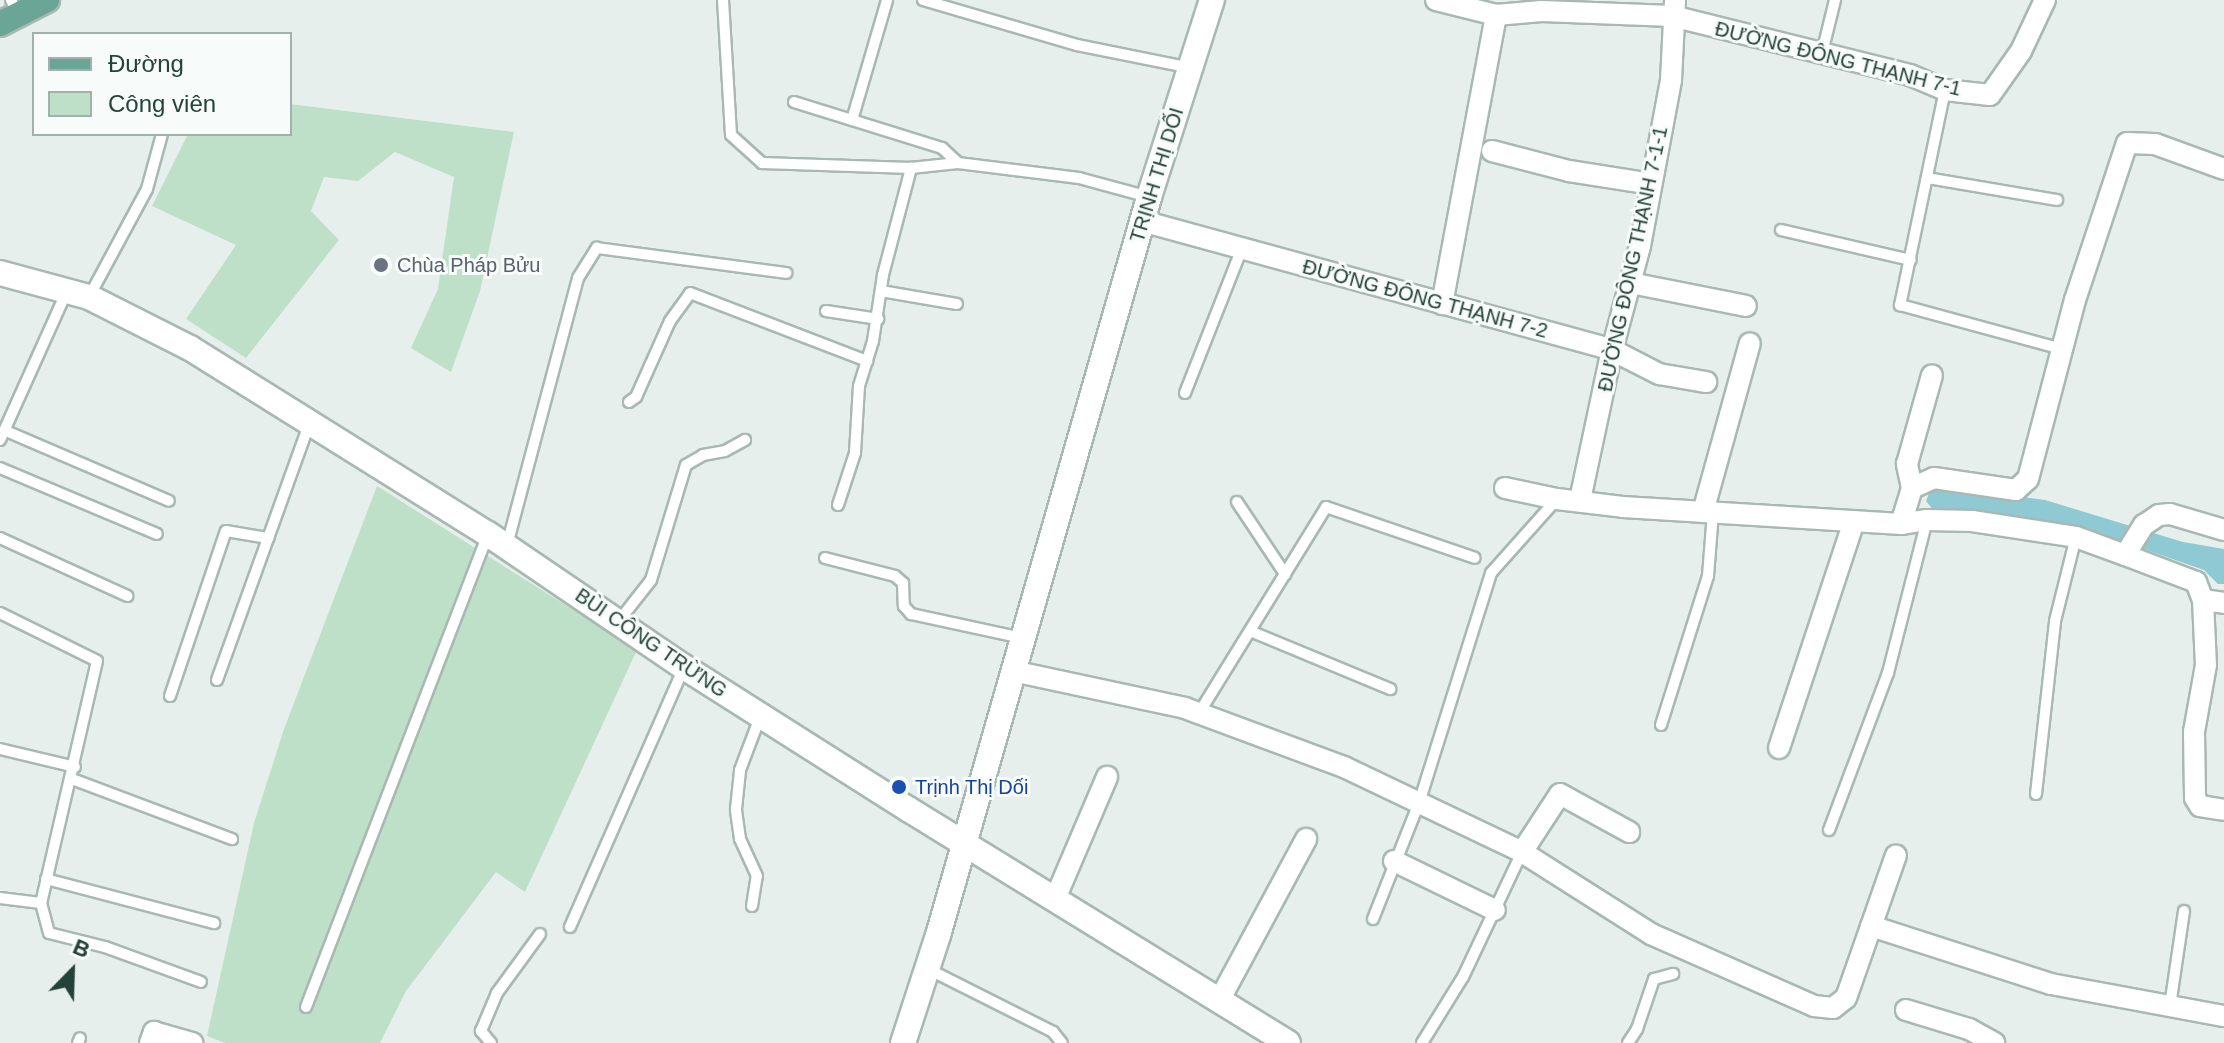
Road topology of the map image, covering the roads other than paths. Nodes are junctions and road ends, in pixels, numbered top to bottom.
1 (47, 0) edge
2 (723, 0) edge
3 (887, 0) edge
4 (923, 0) edge
5 (1212, 0) edge
6 (1436, 0) edge
7 (1835, 0) edge
8 (2045, 0) edge
9 (1475, 5) edge
10 (9, 7) edge
11 (1673, 8) edge
12 (1496, 15) junction
13 (1822, 53) junction
14 (1191, 68) junction
15 (1945, 90) junction
16 (794, 102) dead end
17 (852, 120) junction
18 (161, 136) edge
19 (1492, 151) dead end
20 (958, 163) junction
21 (911, 168) junction
22 (2224, 169) edge
23 (1927, 178) junction
24 (1651, 184) junction
25 (1149, 197) junction
26 (2057, 200) dead end
27 (1142, 221) junction
28 (1781, 230) dead end
29 (1242, 248) junction
30 (1911, 260) junction
31 (0, 273) edge
32 (786, 273) dead end
33 (1631, 283) junction
34 (881, 291) junction
35 (78, 293) junction
36 (957, 304) dead end
37 (1442, 304) junction
38 (1746, 306) dead end
39 (826, 311) dead end
40 (878, 319) junction
41 (1750, 343) dead end
42 (2062, 349) junction
43 (1612, 350) junction
44 (867, 361) junction
45 (1932, 375) dead end
46 (1706, 382) dead end
47 (1185, 393) dead end
48 (629, 402) dead end
49 (309, 424) junction
50 (3, 436) edge
51 (745, 440) dead end
52 (0, 468) edge
53 (1505, 488) dead end
54 (1912, 488) junction
55 (1557, 499) junction
56 (1580, 500) junction
57 (169, 501) dead end
58 (1237, 502) dead end
59 (838, 505) dead end
60 (1708, 512) junction
61 (1927, 520) junction
62 (1854, 521) junction
63 (1901, 524) junction
64 (2224, 530) edge
65 (157, 534) dead end
66 (2076, 537) junction
67 (0, 538) edge
68 (268, 538) junction
69 (497, 541) junction
70 (2128, 551) junction
71 (825, 558) dead end
72 (1475, 558) dead end
73 (1285, 574) junction
74 (127, 596) dead end
75 (2214, 602) edge
76 (0, 613) edge
77 (618, 622) junction
78 (1250, 631) junction
79 (1022, 638) junction
80 (684, 667) junction
81 (1013, 671) junction
82 (217, 680) dead end
83 (1390, 689) dead end
84 (170, 696) dead end
85 (1199, 713) junction
86 (760, 715) junction
87 (1661, 725) dead end
88 (1779, 748) dead end
89 (0, 749) edge
90 (75, 767) junction
91 (1107, 777) dead end
92 (72, 779) junction
93 (2036, 794) dead end
94 (1419, 803) junction
95 (2224, 810) edge
96 (1829, 830) dead end
97 (1629, 832) dead end
98 (232, 839) dead end
99 (1306, 839) dead end
100 (964, 844) junction
101 (1522, 852) junction
102 (1896, 855) dead end
103 (1394, 861) junction
104 (46, 879) junction
105 (0, 898) edge
106 (1055, 899) junction
107 (41, 903) junction
108 (752, 906) dead end
109 (1495, 910) junction
110 (2184, 911) dead end
111 (1373, 919) dead end
112 (214, 923) dead end
113 (1871, 926) junction
114 (570, 927) dead end
115 (540, 934) dead end
116 (928, 969) junction
117 (1673, 974) dead end
118 (201, 982) dead end
119 (1220, 999) junction
120 (2170, 1006) junction
121 (306, 1007) dead end
122 (1906, 1010) dead end
123 (2224, 1016) edge
124 (1262, 1035) edge
125 (150, 1043) edge
126 (192, 1043) edge
127 (491, 1043) edge
128 (903, 1043) edge
129 (1062, 1043) edge
130 (1288, 1043) edge
131 (1422, 1043) edge
132 (1628, 1043) edge
133 (1994, 1043) edge

1 - 10 main road
2 - 21 lane
3 - 17 lane
4 - 14 lane
5 - 14 street, TRỊNH THỊ DỐI
6 - 9 street, ĐƯỜNG ĐÔNG THẠNH 7-1
7 - 13 lane
8 - 15 street, ĐƯỜNG ĐÔNG THẠNH 7-1
9 - 12 street, ĐƯỜNG ĐÔNG THẠNH 7-1
11 - 12 street, ĐƯỜNG ĐÔNG THẠNH 7-1
11 - 13 street, ĐƯỜNG ĐÔNG THẠNH 7-1
11 - 24 street, ĐƯỜNG ĐÔNG THẠNH 7-1-1
12 - 37 street
13 - 15 street, ĐƯỜNG ĐÔNG THẠNH 7-1
14 - 25 street, TRỊNH THỊ DỐI
15 - 23 lane
16 - 17 lane
17 - 20 lane
18 - 35 lane
19 - 24 street
20 - 21 lane
20 - 25 lane
21 - 34 lane
22 - 42 street
23 - 26 lane
23 - 30 lane
24 - 33 street, ĐƯỜNG ĐÔNG THẠNH 7-1-1
25 - 27 street, TRỊNH THỊ DỐI
27 - 29 street, ĐƯỜNG ĐÔNG THẠNH 7-2
27 - 79 street, TRỊNH THỊ DỐI
28 - 30 lane
29 - 37 street, ĐƯỜNG ĐÔNG THẠNH 7-2
29 - 47 lane
30 - 42 lane
31 - 35 street, BÙI CÔNG TRỪNG
32 - 69 lane
33 - 38 street
33 - 43 street, ĐƯỜNG ĐÔNG THẠNH 7-1-1
34 - 36 lane
34 - 40 lane
35 - 49 street, BÙI CÔNG TRỪNG
35 - 50 lane
37 - 43 street, ĐƯỜNG ĐÔNG THẠNH 7-2
39 - 40 lane
40 - 44 lane
41 - 60 street
42 - 54 street
43 - 46 street, ĐƯỜNG ĐÔNG THẠNH 7-2
43 - 56 street, ĐƯỜNG ĐÔNG THẠNH 7-1-1
44 - 48 lane
44 - 59 lane
45 - 54 street
49 - 68 lane
49 - 69 street, BÙI CÔNG TRỪNG
50 - 57 lane
51 - 77 lane
52 - 65 lane
53 - 55 street
54 - 63 street
55 - 56 street
55 - 94 lane
56 - 60 street
58 - 73 lane
60 - 62 street
60 - 87 lane
61 - 63 street
61 - 66 street
61 - 96 lane
62 - 63 street
62 - 88 street
64 - 70 street
66 - 70 street
66 - 93 lane
67 - 74 lane
68 - 82 lane
68 - 84 lane
69 - 77 street, BÙI CÔNG TRỪNG
69 - 121 lane
70 - 75 street
71 - 79 lane
72 - 73 lane
73 - 78 lane
75 - 95 street
76 - 90 lane
77 - 80 street, BÙI CÔNG TRỪNG
78 - 83 lane
78 - 85 lane
79 - 81 street, TRỊNH THỊ DỐI
80 - 86 street, BÙI CÔNG TRỪNG
80 - 114 lane
81 - 85 street
81 - 100 street, TRỊNH THỊ DỐI
85 - 94 street
86 - 100 street, BÙI CÔNG TRỪNG
86 - 108 lane
89 - 90 lane
90 - 92 lane
91 - 106 street
92 - 98 lane
92 - 104 lane
94 - 101 street
94 - 103 lane
97 - 101 street
99 - 119 street
100 - 106 street, BÙI CÔNG TRỪNG
100 - 116 street, TRỊNH THỊ DỐI
101 - 109 lane
101 - 113 street
102 - 113 street
103 - 109 street
103 - 111 lane
104 - 107 lane
104 - 112 lane
105 - 107 lane
106 - 119 street, BÙI CÔNG TRỪNG
107 - 118 lane
109 - 131 lane
110 - 120 lane
113 - 120 street
115 - 127 lane
116 - 128 street, TRỊNH THỊ DỐI
116 - 129 lane
117 - 132 lane
119 - 124 street, BÙI CÔNG TRỪNG
120 - 123 street
122 - 133 street
124 - 130 street, BÙI CÔNG TRỪNG
125 - 126 street

